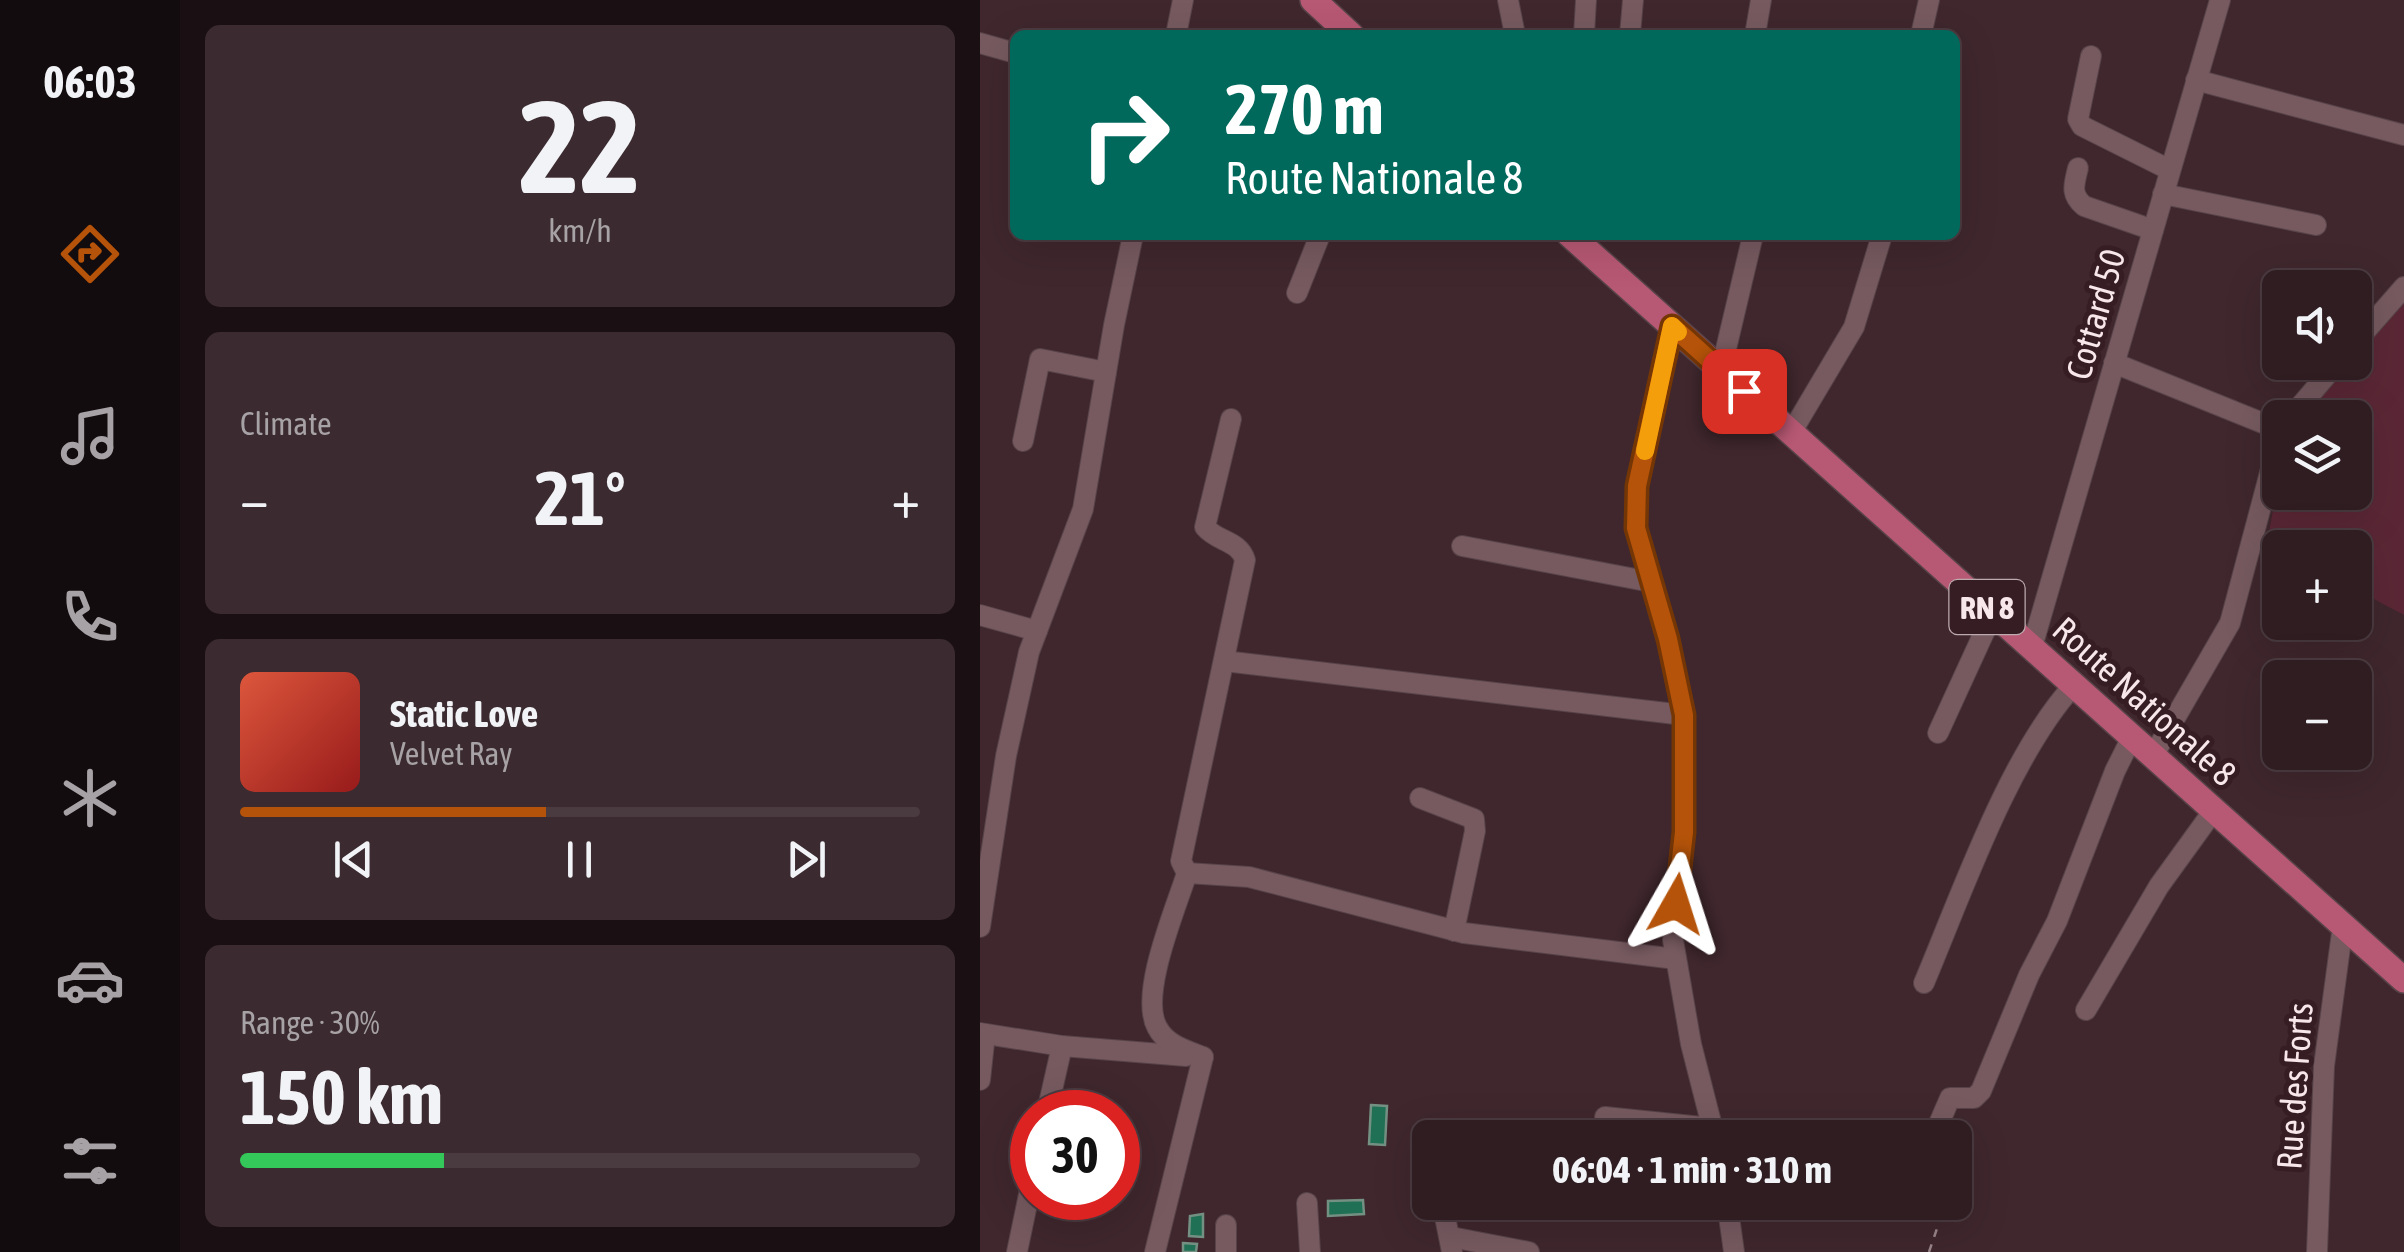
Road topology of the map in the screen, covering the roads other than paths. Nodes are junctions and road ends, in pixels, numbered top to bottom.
1 (1184, 0) edge
2 (1508, 0) edge
3 (1586, 0) edge
4 (1633, 0) edge
5 (1761, 0) edge
6 (1929, 0) edge
7 (2220, 0) edge
8 (1318, 2) edge
9 (1177, 30) edge
10 (1346, 30) edge
11 (1513, 30) edge
12 (1584, 30) edge
13 (1630, 30) edge
14 (1755, 30) edge
15 (1922, 30) edge
16 (980, 43) edge
17 (1010, 52) edge
18 (2090, 56) dead end
19 (2196, 80) junction
20 (2404, 135) edge
21 (2078, 168) dead end
22 (2170, 170) junction
23 (2163, 194) junction
24 (2316, 225) dead end
25 (2153, 230) junction
26 (1132, 240) edge
27 (1318, 240) edge
28 (1577, 240) edge
29 (1751, 240) edge
30 (1880, 240) edge
31 (2404, 287) edge
32 (1297, 293) dead end
33 (2372, 324) edge
34 (1672, 326) junction
35 (2114, 363) junction
36 (1721, 370) junction
37 (1106, 372) junction
38 (2323, 380) edge
39 (2305, 400) edge
40 (1231, 418) dead end
41 (2262, 425) edge
42 (1791, 432) junction
43 (1024, 441) dead end
44 (2262, 501) edge
45 (1462, 546) dead end
46 (1651, 582) junction
47 (1993, 612) junction
48 (980, 615) edge
49 (1037, 630) junction
50 (2032, 647) junction
51 (1224, 661) junction
52 (2074, 685) junction
53 (1684, 715) junction
54 (1938, 733) dead end
55 (2132, 737) junction
56 (2153, 756) junction
57 (1420, 798) dead end
58 (2214, 810) junction
59 (989, 816) edge
60 (1187, 873) junction
61 (2343, 925) junction
62 (980, 928) edge
63 (1454, 931) junction
64 (1676, 959) junction
65 (2404, 980) edge
66 (1924, 983) dead end
67 (2086, 1010) dead end
68 (983, 1034) edge
69 (1062, 1046) junction
70 (1203, 1058) junction
71 (980, 1080) edge
72 (1052, 1090) edge
73 (1605, 1117) dead end
74 (1627, 1120) edge
75 (1710, 1120) edge
76 (1940, 1120) edge
77 (1307, 1203) dead end
78 (1024, 1220) edge
79 (1730, 1220) edge
80 (1226, 1225) dead end
81 (1451, 1244) edge
82 (1017, 1252) edge
83 (1155, 1252) edge
84 (1226, 1252) edge
85 (1310, 1252) edge
86 (1530, 1252) edge
87 (1734, 1252) edge
88 (2317, 1252) edge

1 - 9 street
2 - 11 street
3 - 12 street
4 - 13 street
5 - 14 street
6 - 15 street
7 - 19 street, Cottard 50
8 - 10 main road
16 - 17 street
18 - 22 street
19 - 20 street
19 - 22 street, Cottard 50
21 - 25 street
22 - 23 street, Cottard 50
23 - 24 street
23 - 25 street, Cottard 50
25 - 35 street, Cottard 50
26 - 37 street
27 - 32 street
28 - 34 main road, Route Nationale 8 / RN 8
29 - 36 street
30 - 42 street
31 - 33 street
34 - 36 main road, Route Nationale 8 / RN 8
34 - 46 street
35 - 41 street
35 - 50 street, Cottard 50
36 - 42 main road, Route Nationale 8 / RN 8
37 - 43 street
37 - 49 street
38 - 39 street
40 - 51 street
42 - 47 main road, Route Nationale 8 / RN 8
44 - 56 street
45 - 46 street
46 - 53 street
47 - 50 main road, Route Nationale 8 / RN 8
47 - 54 street
48 - 49 street
49 - 59 street
50 - 52 main road, Route Nationale 8 / RN 8
51 - 53 street
51 - 60 street
52 - 55 main road, Route Nationale 8 / RN 8
52 - 66 street
53 - 64 street
55 - 56 main road, Route Nationale 8 / RN 8
55 - 76 street
56 - 58 main road, Route Nationale 8 / RN 8
57 - 63 street
58 - 61 main road, Route Nationale 8 / RN 8
58 - 67 street
59 - 62 street
60 - 63 street
60 - 70 street
61 - 65 main road, Route Nationale 8 / RN 8
61 - 88 street, Rue des Forts
63 - 64 street
64 - 75 street
68 - 69 street
68 - 71 street
69 - 70 street
69 - 72 street
70 - 83 street
73 - 74 street
77 - 85 street
78 - 82 street
79 - 87 street
80 - 84 street
81 - 86 street

